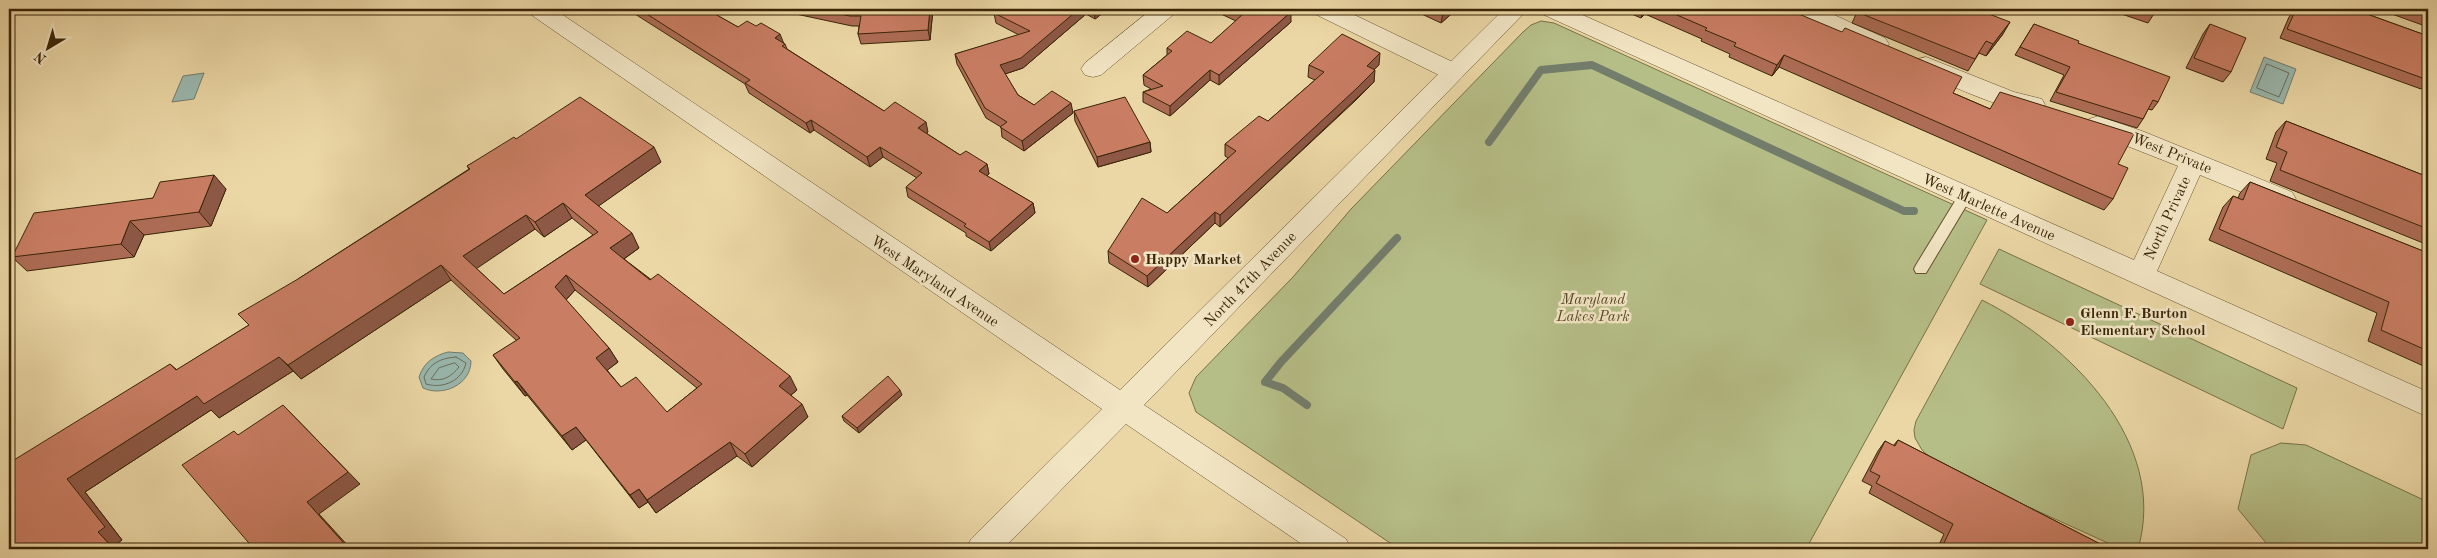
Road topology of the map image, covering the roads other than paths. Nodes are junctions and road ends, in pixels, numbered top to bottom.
1 (538, 9) edge
2 (1166, 9) edge
3 (1323, 9) edge
4 (1517, 9) edge
5 (1550, 9) edge
6 (1804, 9) edge
7 (1093, 69) dead end
8 (1453, 72) junction
9 (2053, 111) edge
10 (2080, 120) edge
11 (2193, 161) junction
12 (1965, 196) junction
13 (2307, 208) edge
14 (1921, 269) dead end
15 (2141, 276) junction
16 (2428, 405) edge
17 (1123, 406) junction
18 (982, 549) edge
19 (1335, 549) edge

1 - 17 street, West Maryland Avenue
2 - 7 street
3 - 8 street
4 - 8 street, North 47th Avenue
5 - 12 street, West Marlette Avenue
6 - 9 street
8 - 17 street, North 47th Avenue
10 - 11 street, West Private
11 - 13 street, West Private
11 - 15 street, North Private
12 - 14 lane
12 - 15 street, West Marlette Avenue
15 - 16 street, West Marlette Avenue
17 - 18 street, North 47th Avenue
17 - 19 street, West Maryland Avenue

